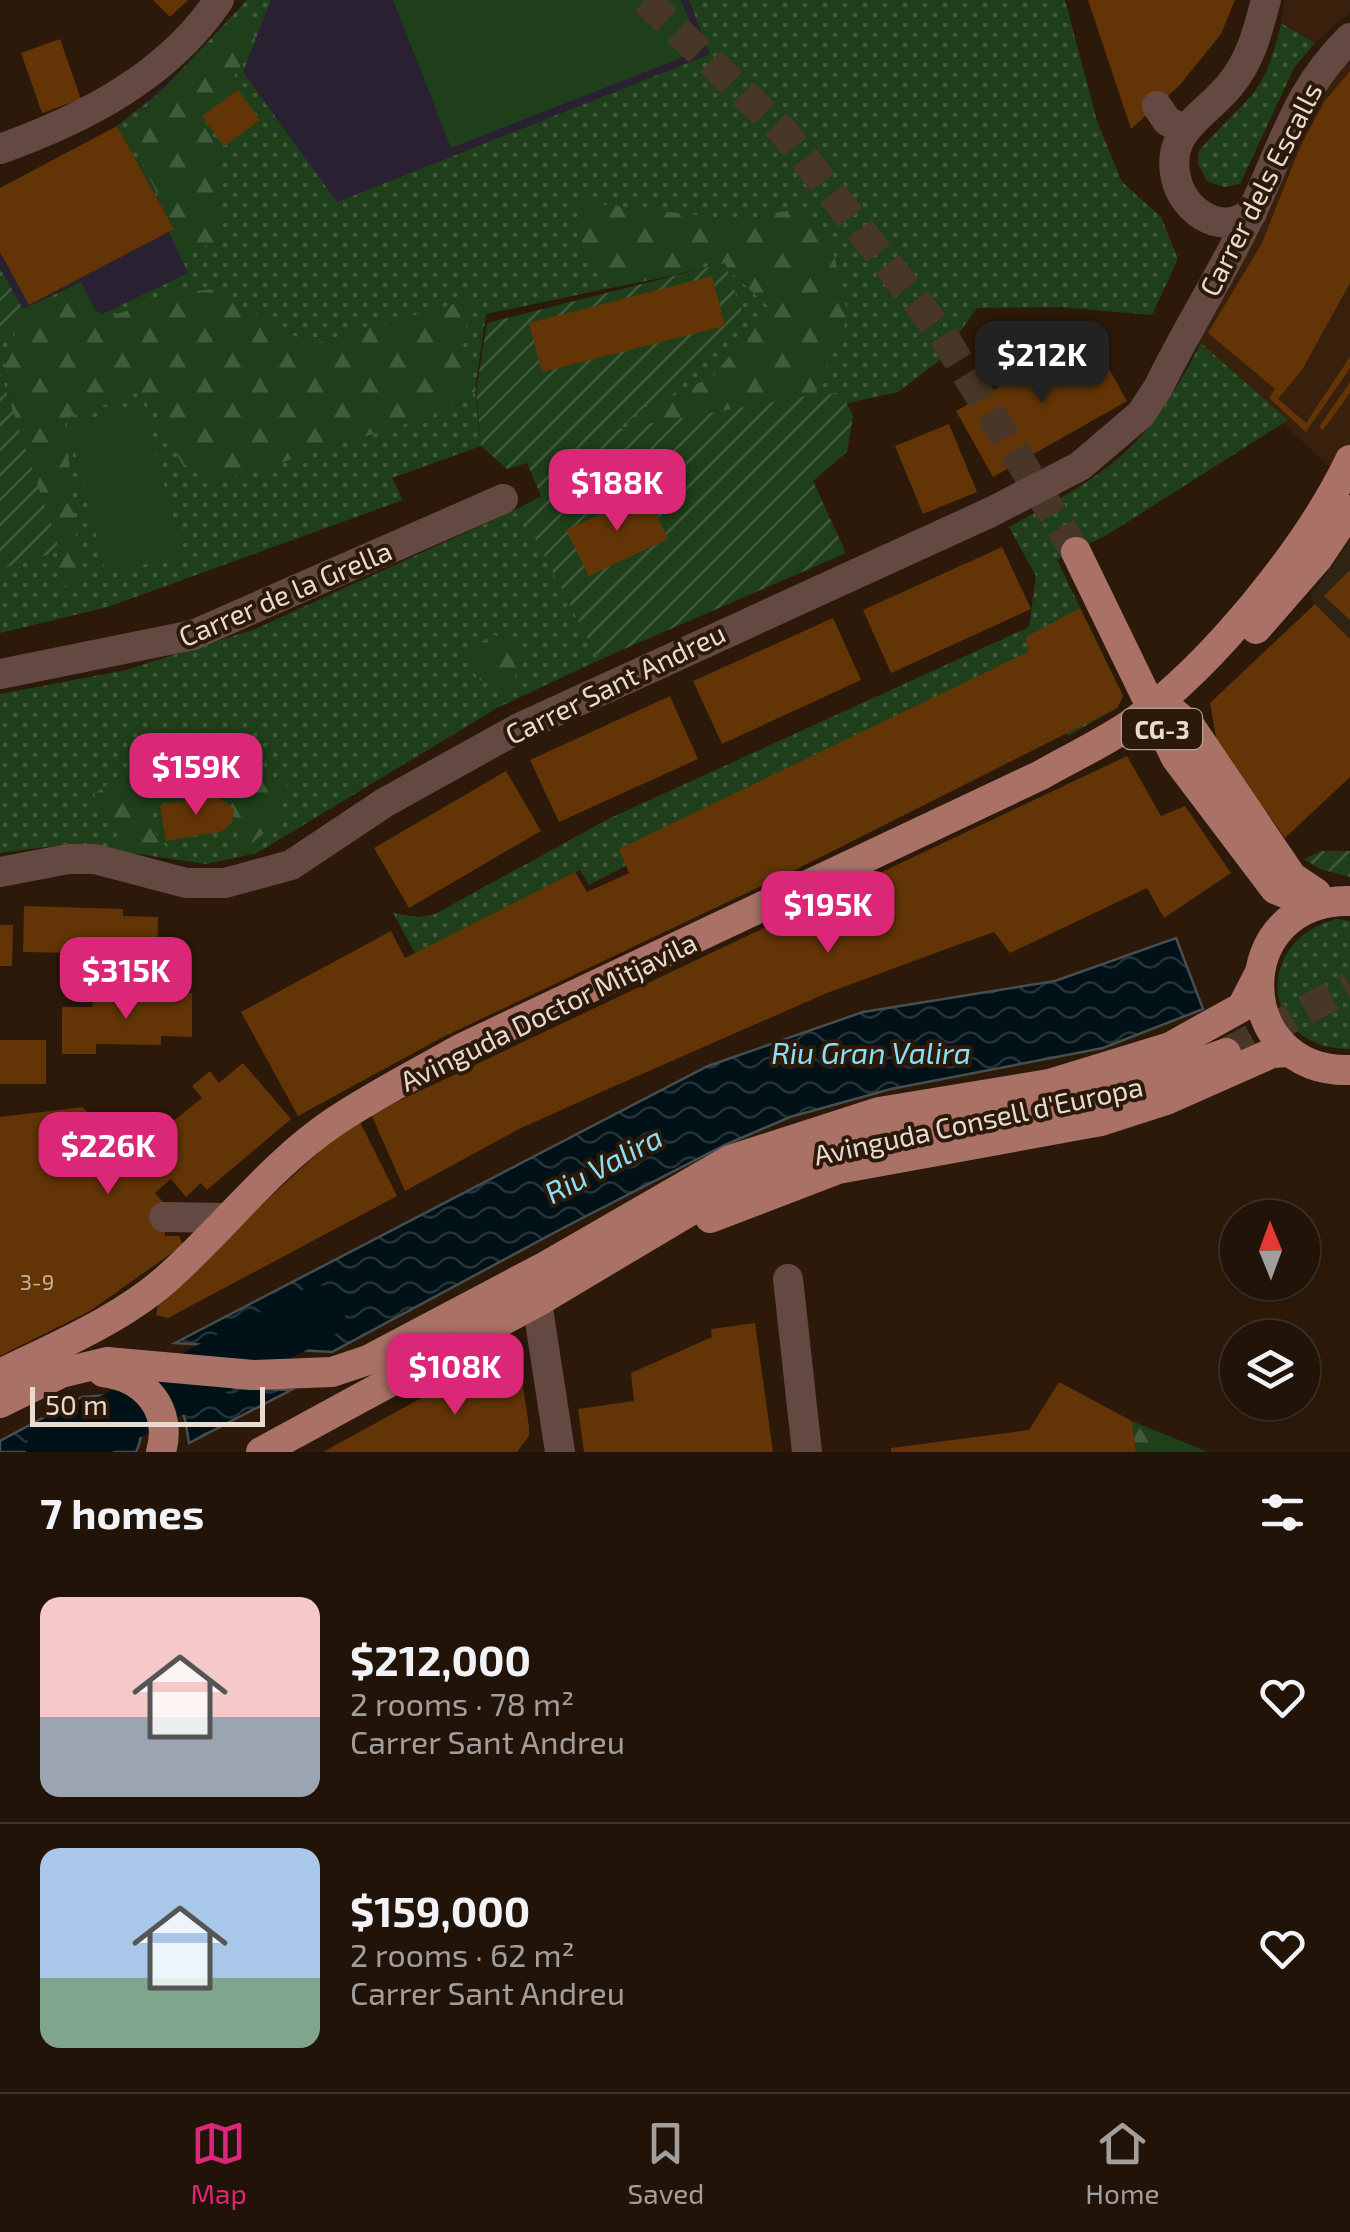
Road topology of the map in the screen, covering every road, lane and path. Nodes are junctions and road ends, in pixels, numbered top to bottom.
1 (218, 0) edge
2 (1266, 0) edge
3 (1350, 38) edge
4 (1157, 106) dead end
5 (1184, 130) junction
6 (0, 149) edge
7 (1252, 213) junction
8 (1200, 214) junction
9 (1178, 347) junction
10 (1350, 460) edge
11 (503, 499) dead end
12 (1350, 510) edge
13 (1076, 552) tunnel mouth
14 (0, 674) edge
15 (1140, 717) junction
16 (1190, 726) junction
17 (0, 872) edge
18 (1275, 889) junction
19 (1332, 902) edge
20 (1280, 929) junction
21 (1259, 974) junction
22 (1290, 1052) junction
23 (1226, 1053) tunnel mouth
24 (1348, 1071) edge
25 (164, 1218) dead end
26 (226, 1218) junction
27 (628, 1250) junction
28 (788, 1280) dead end
29 (537, 1302) junction
30 (61, 1373) junction
31 (0, 1374) edge
32 (0, 1404) edge
33 (162, 1450) edge
34 (260, 1452) edge
35 (560, 1452) edge
36 (806, 1452) edge

1 - 6 street
2 - 5 street
3 - 7 street, Carrer dels Escalls
4 - 5 street
5 - 8 street
7 - 8 street
7 - 9 street, Carrer dels Escalls
8 - 9 street
9 - 17 street, Carrer Sant Andreu
10 - 15 main road, Avinguda Doctor Mitjavila
11 - 14 street, Carrer de la Grella
12 - 16 main road
13 - 18 main road, CG-3
15 - 16 main road
15 - 26 main road, Avinguda Doctor Mitjavila
16 - 19 main road
18 - 19 main road
18 - 20 main road, CG-3
19 - 20 main road
20 - 21 main road, Avinguda Consell d'Europa
21 - 22 main road
21 - 30 main road, Avinguda Consell d'Europa
22 - 24 main road
22 - 27 main road
23 - 27 main road, Avinguda Consell d'Europa
25 - 26 street
26 - 31 main road, Avinguda Doctor Mitjavila
27 - 29 main road, Avinguda Consell d'Europa
28 - 36 street
29 - 34 main road, Avinguda Consell d'Europa
29 - 35 street
30 - 32 main road
30 - 33 main road

